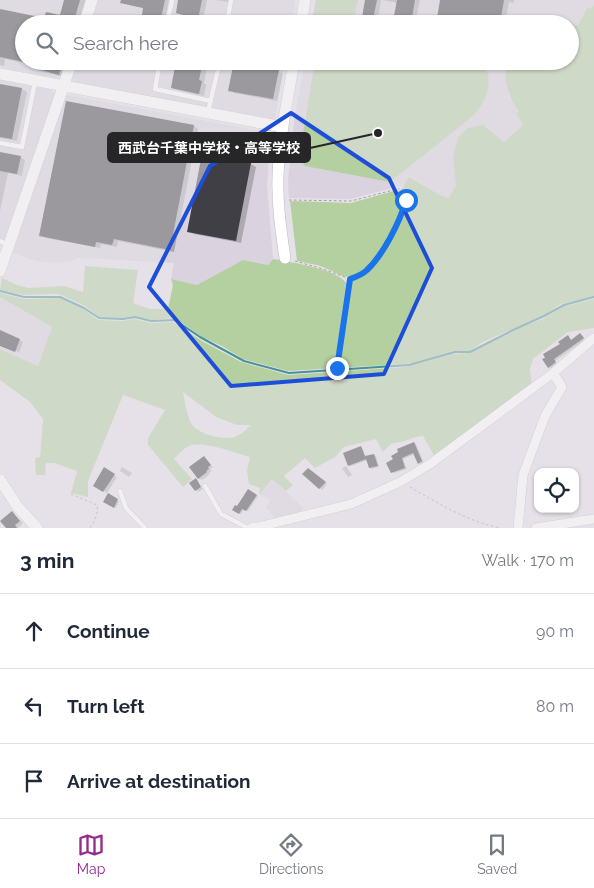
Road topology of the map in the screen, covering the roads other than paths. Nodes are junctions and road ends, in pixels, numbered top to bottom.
1 (92, 0) edge
2 (172, 0) edge
3 (231, 0) edge
4 (305, 0) edge
5 (87, 15) edge
6 (170, 15) edge
7 (228, 15) edge
8 (302, 15) edge
9 (69, 70) edge
10 (158, 70) edge
11 (218, 70) edge
12 (293, 70) edge
13 (0, 74) edge
14 (36, 81) junction
15 (64, 86) junction
16 (211, 101) junction
17 (208, 114) junction
18 (283, 128) junction
19 (0, 143) edge
20 (4, 248) edge
21 (284, 258) road end
22 (0, 268) edge
23 (594, 338) edge
24 (553, 373) junction
25 (205, 486) dead end
26 (1, 489) edge
27 (120, 491) dead end
28 (594, 519) edge
29 (37, 528) edge
30 (145, 528) edge
31 (255, 528) edge
32 (518, 528) edge
33 (536, 528) edge

1 - 5 street
2 - 6 lane
3 - 7 lane
4 - 8 street
9 - 15 street
10 - 16 lane
11 - 16 lane
12 - 18 street
13 - 14 street
14 - 15 street
14 - 19 lane
15 - 17 street
15 - 20 street
16 - 17 lane
17 - 18 street
18 - 21 street
20 - 22 street
23 - 24 street
24 - 31 street
24 - 32 street
25 - 31 lane
26 - 29 street
27 - 30 lane
28 - 33 street

